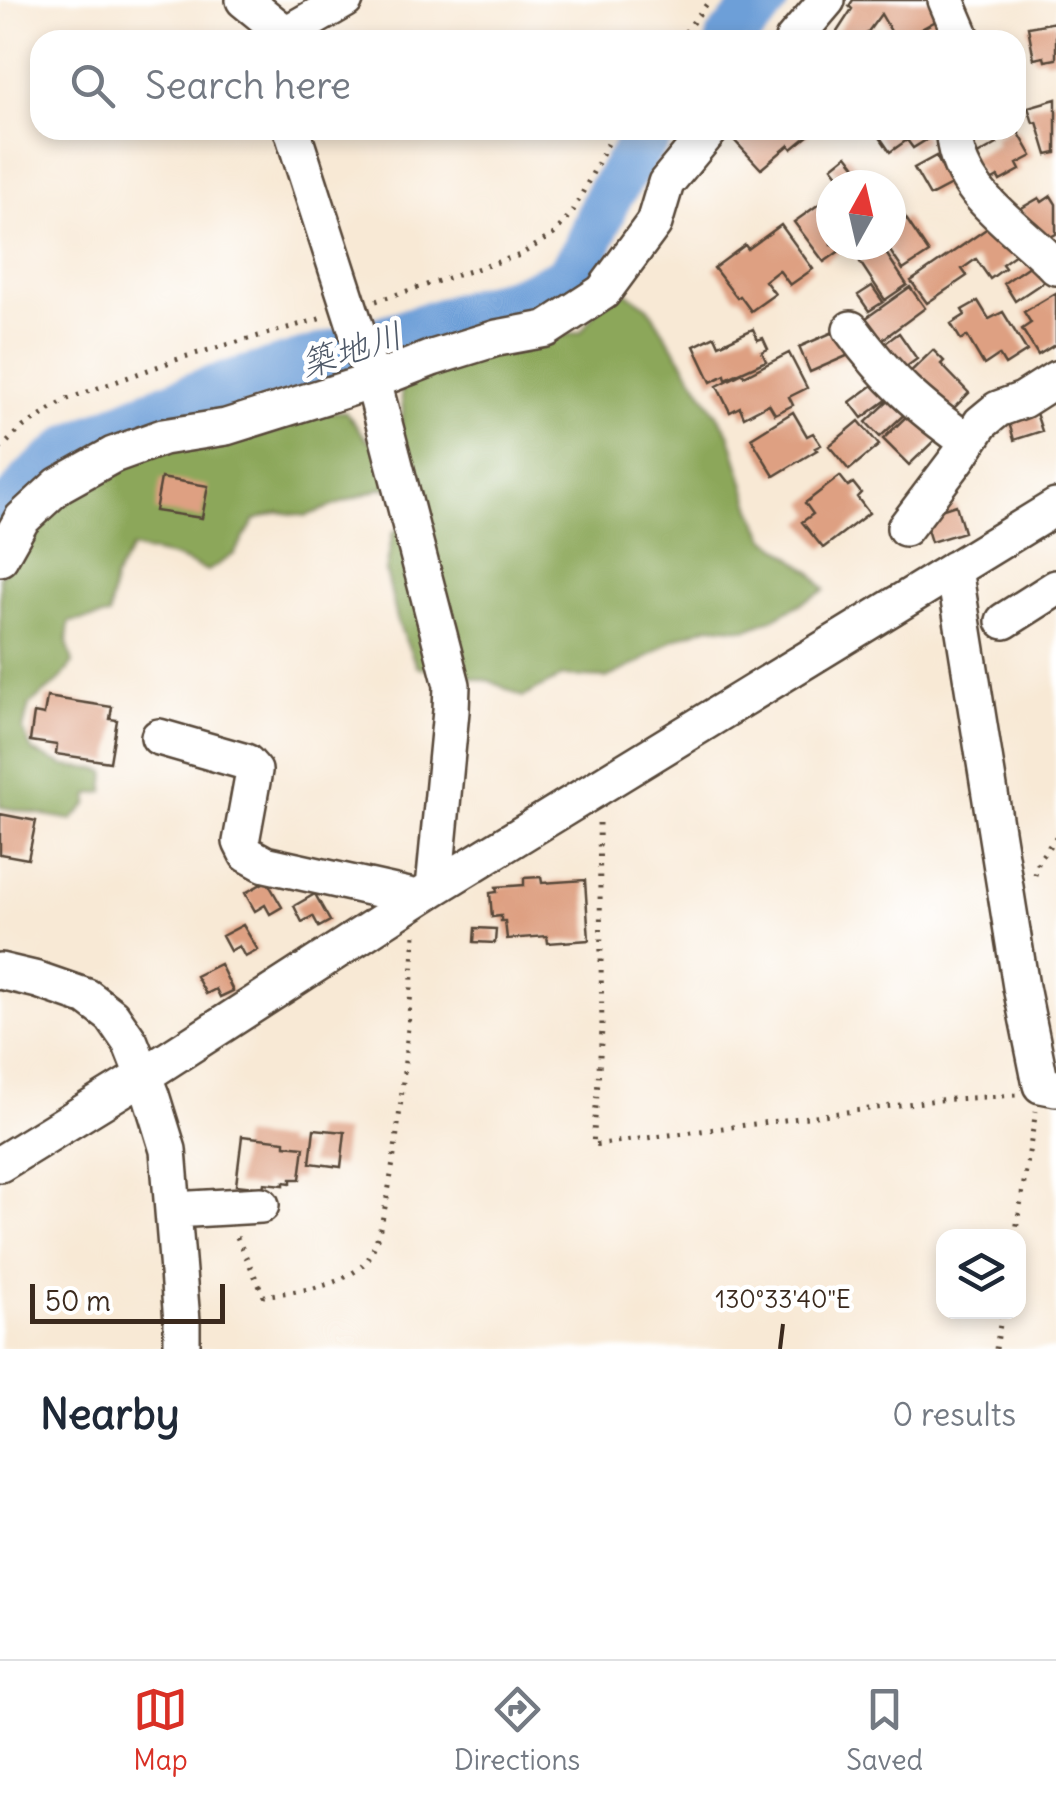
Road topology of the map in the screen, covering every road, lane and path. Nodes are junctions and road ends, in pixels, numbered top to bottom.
1 (244, 0) edge
2 (345, 0) edge
3 (710, 0) edge
4 (827, 0) edge
5 (946, 0) edge
6 (276, 30) edge
7 (296, 30) edge
8 (687, 30) edge
9 (802, 30) edge
10 (958, 30) edge
11 (295, 140) edge
12 (702, 140) edge
13 (955, 140) edge
14 (1056, 267) edge
15 (851, 329) dead end
16 (372, 379) junction
17 (1056, 379) edge
18 (968, 442) junction
19 (1056, 506) edge
20 (904, 528) dead end
21 (0, 558) edge
22 (954, 568) junction
23 (1056, 588) edge
24 (1004, 620) dead end
25 (160, 737) dead end
26 (584, 796) junction
27 (426, 893) junction
28 (0, 971) edge
29 (144, 1076) junction
30 (1046, 1089) edge
31 (0, 1164) edge
32 (261, 1205) dead end
33 (223, 1207) junction
34 (174, 1210) junction
35 (1016, 1229) edge
36 (1001, 1319) edge
37 (182, 1349) edge
38 (996, 1349) edge

1 - 6 street
2 - 7 street
3 - 8 path
4 - 9 street
5 - 10 street
11 - 16 street
12 - 16 street
13 - 14 street
15 - 18 street
16 - 21 street
16 - 27 street
17 - 18 street
18 - 20 street
19 - 22 street
22 - 26 street
22 - 30 street
23 - 24 street
25 - 27 street
26 - 27 street
26 - 30 path
27 - 29 street
27 - 33 path
28 - 29 street
29 - 31 street
29 - 34 street
30 - 35 path
32 - 33 street
33 - 34 street
34 - 37 street
36 - 38 path

